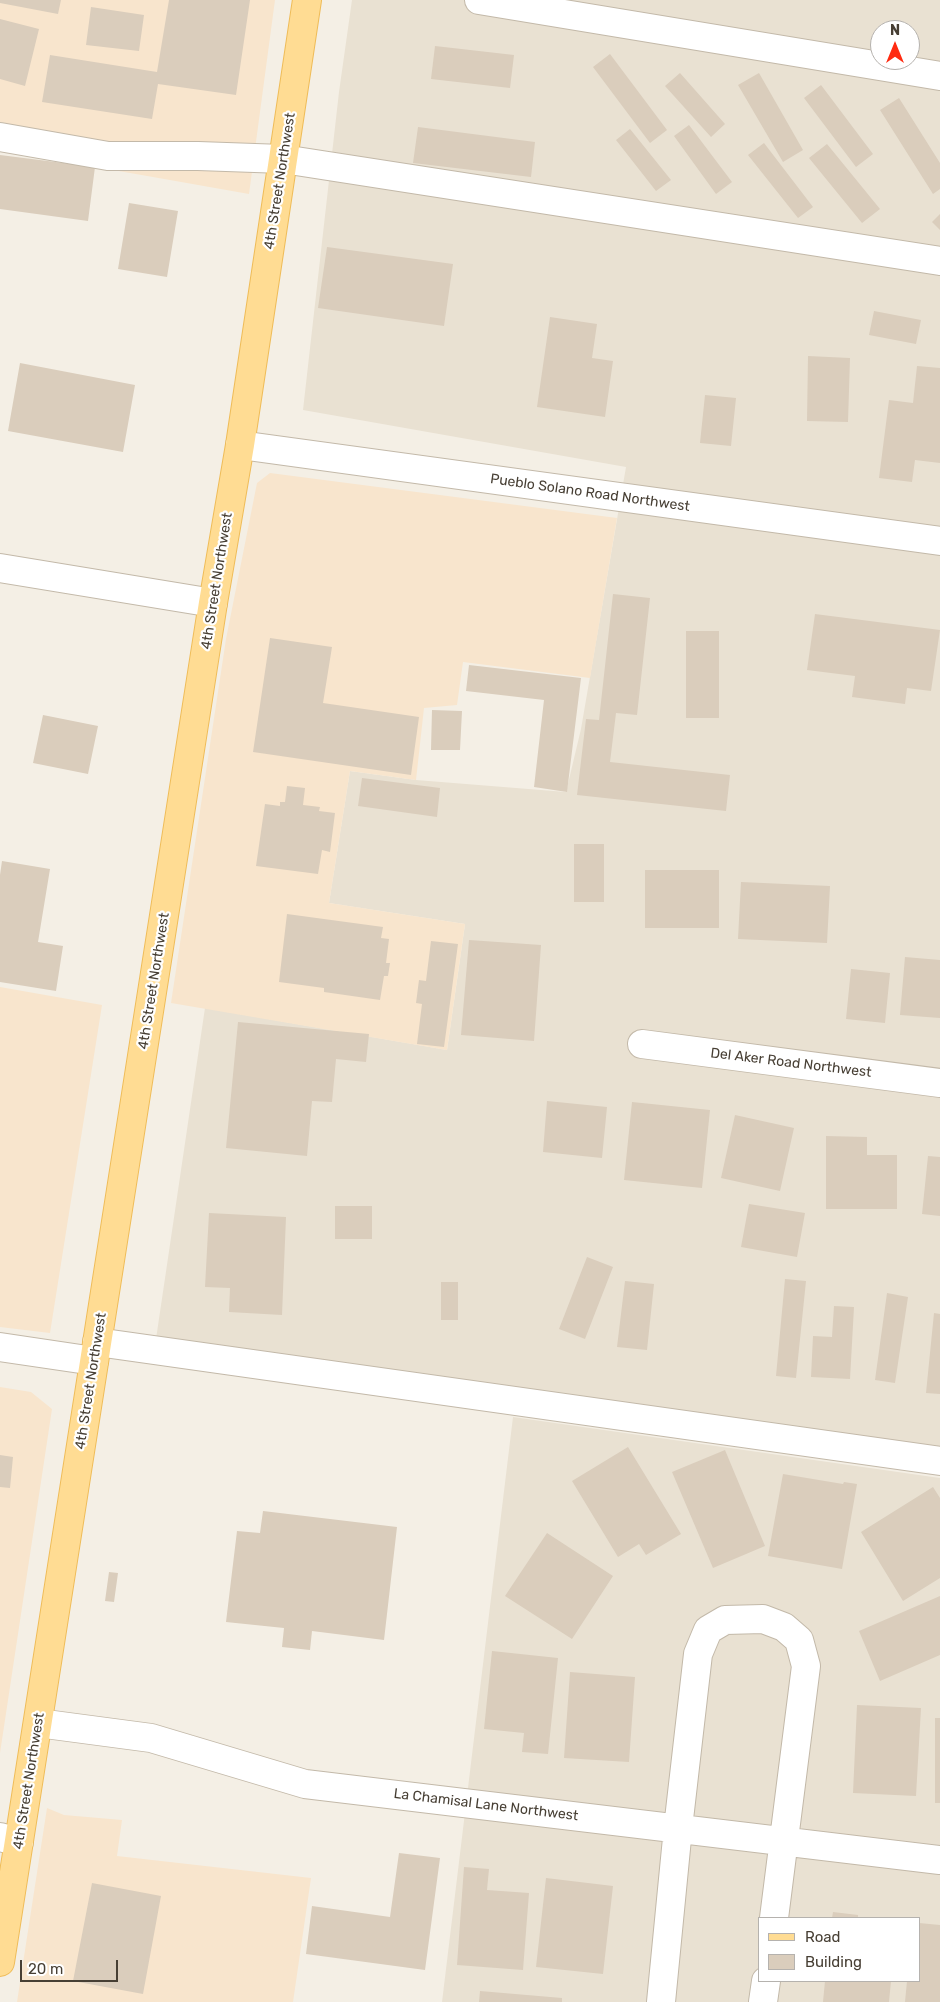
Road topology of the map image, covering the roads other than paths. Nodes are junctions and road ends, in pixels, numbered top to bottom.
1 (307, 0) edge
2 (479, 0) edge
3 (940, 76) edge
4 (0, 137) edge
5 (283, 159) junction
6 (940, 261) edge
7 (240, 445) junction
8 (940, 541) edge
9 (0, 568) edge
10 (213, 603) junction
11 (642, 1044) dead end
12 (940, 1083) edge
13 (0, 1346) edge
14 (95, 1352) junction
15 (940, 1461) edge
16 (38, 1723) junction
17 (678, 1828) junction
18 (10, 1840) edge
19 (785, 1842) junction
20 (940, 1860) edge
21 (774, 1917) edge
22 (1, 1952) edge
23 (766, 1982) edge
24 (661, 2002) edge
25 (763, 2002) edge

1 - 5 main road, 4th Street Northwest
2 - 3 street
4 - 5 street
5 - 6 street
5 - 7 main road, 4th Street Northwest
7 - 8 street, Pueblo Solano Road Northwest
7 - 10 main road, 4th Street Northwest
9 - 10 street
10 - 14 main road, 4th Street Northwest
11 - 12 street, Del Aker Road Northwest
13 - 14 street
14 - 15 street
14 - 16 main road, 4th Street Northwest
16 - 17 street, La Chamisal Lane Northwest
16 - 18 main road, 4th Street Northwest
17 - 19 street, La Chamisal Lane Northwest
17 - 19 street
17 - 24 street
18 - 22 main road, 4th Street Northwest
19 - 20 street, La Chamisal Lane Northwest
19 - 21 street
23 - 25 street

